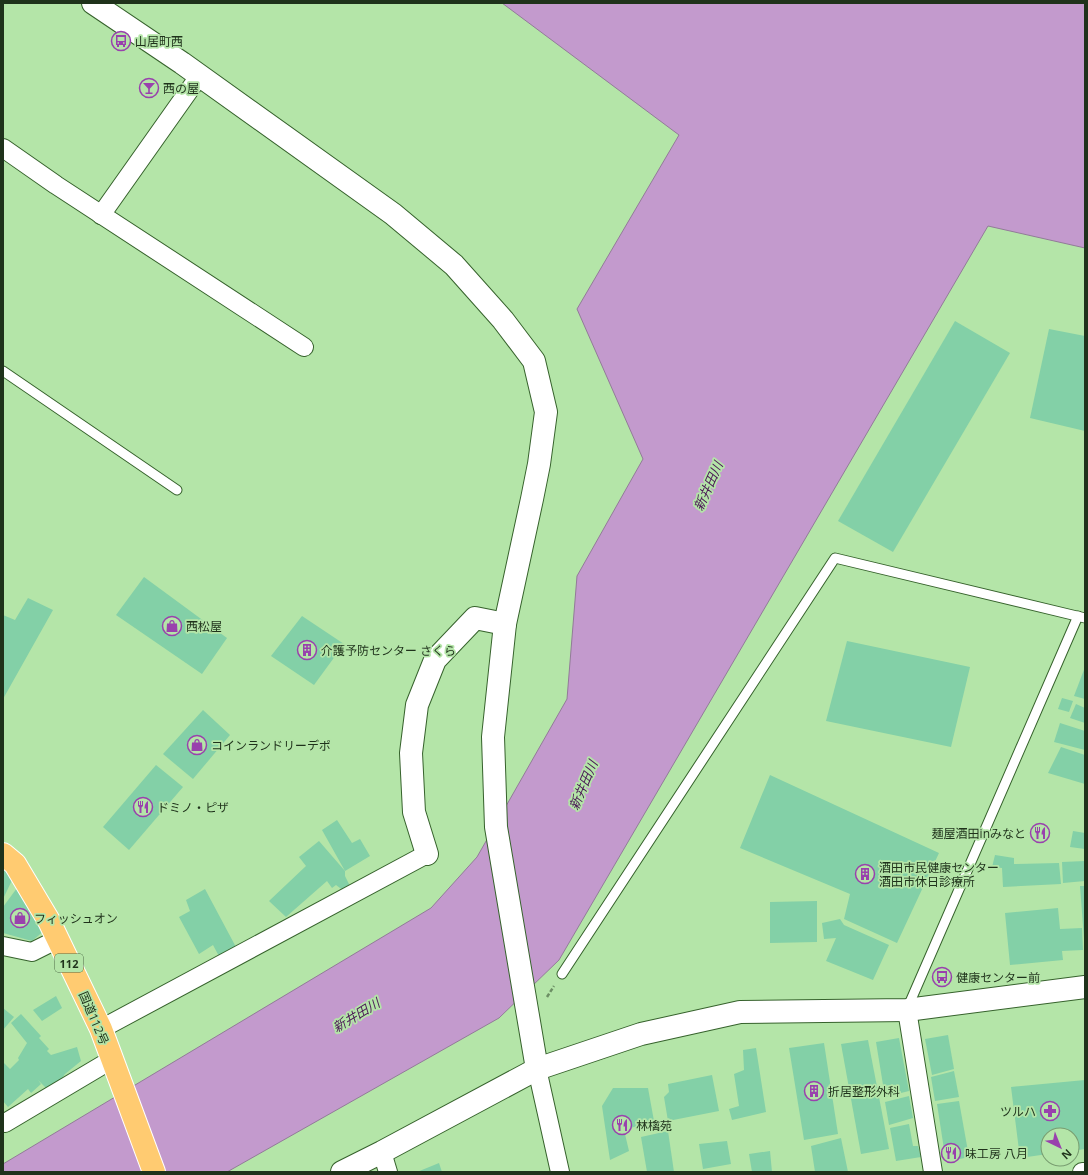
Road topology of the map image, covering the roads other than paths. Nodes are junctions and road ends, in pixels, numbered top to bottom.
1 (93, 3) edge
2 (200, 75) junction
3 (3, 148) edge
4 (101, 215) junction
5 (304, 347) dead end
6 (3, 371) edge
7 (177, 490) dead end
8 (1081, 617) edge
9 (505, 624) junction
10 (3, 854) edge
11 (427, 854) joint
12 (58, 939) junction
13 (3, 946) edge
14 (562, 974) dead end
15 (1085, 987) edge
16 (907, 1010) junction
17 (101, 1029) junction
18 (111, 1060) junction
19 (537, 1069) junction
20 (4, 1123) edge
21 (385, 1162) edge
22 (154, 1172) edge
23 (342, 1172) edge
24 (560, 1172) edge
25 (933, 1172) edge
26 (1082, 1172) edge
27 (1085, 1172) edge

1 - 2 street
2 - 4 street
2 - 9 street
3 - 4 street
4 - 5 street
6 - 7 lane
8 - 14 lane
8 - 16 lane
9 - 11 street
9 - 19 street
10 - 12 highway, 国道112号 / 112
11 - 17 street
12 - 13 street
12 - 17 highway, 国道112号 / 112
15 - 16 street
16 - 19 street
16 - 25 street
17 - 18 highway, 国道112号 / 112
18 - 20 street
18 - 22 highway, 国道112号 / 112
19 - 21 street
19 - 24 street
21 - 23 street
26 - 27 street

